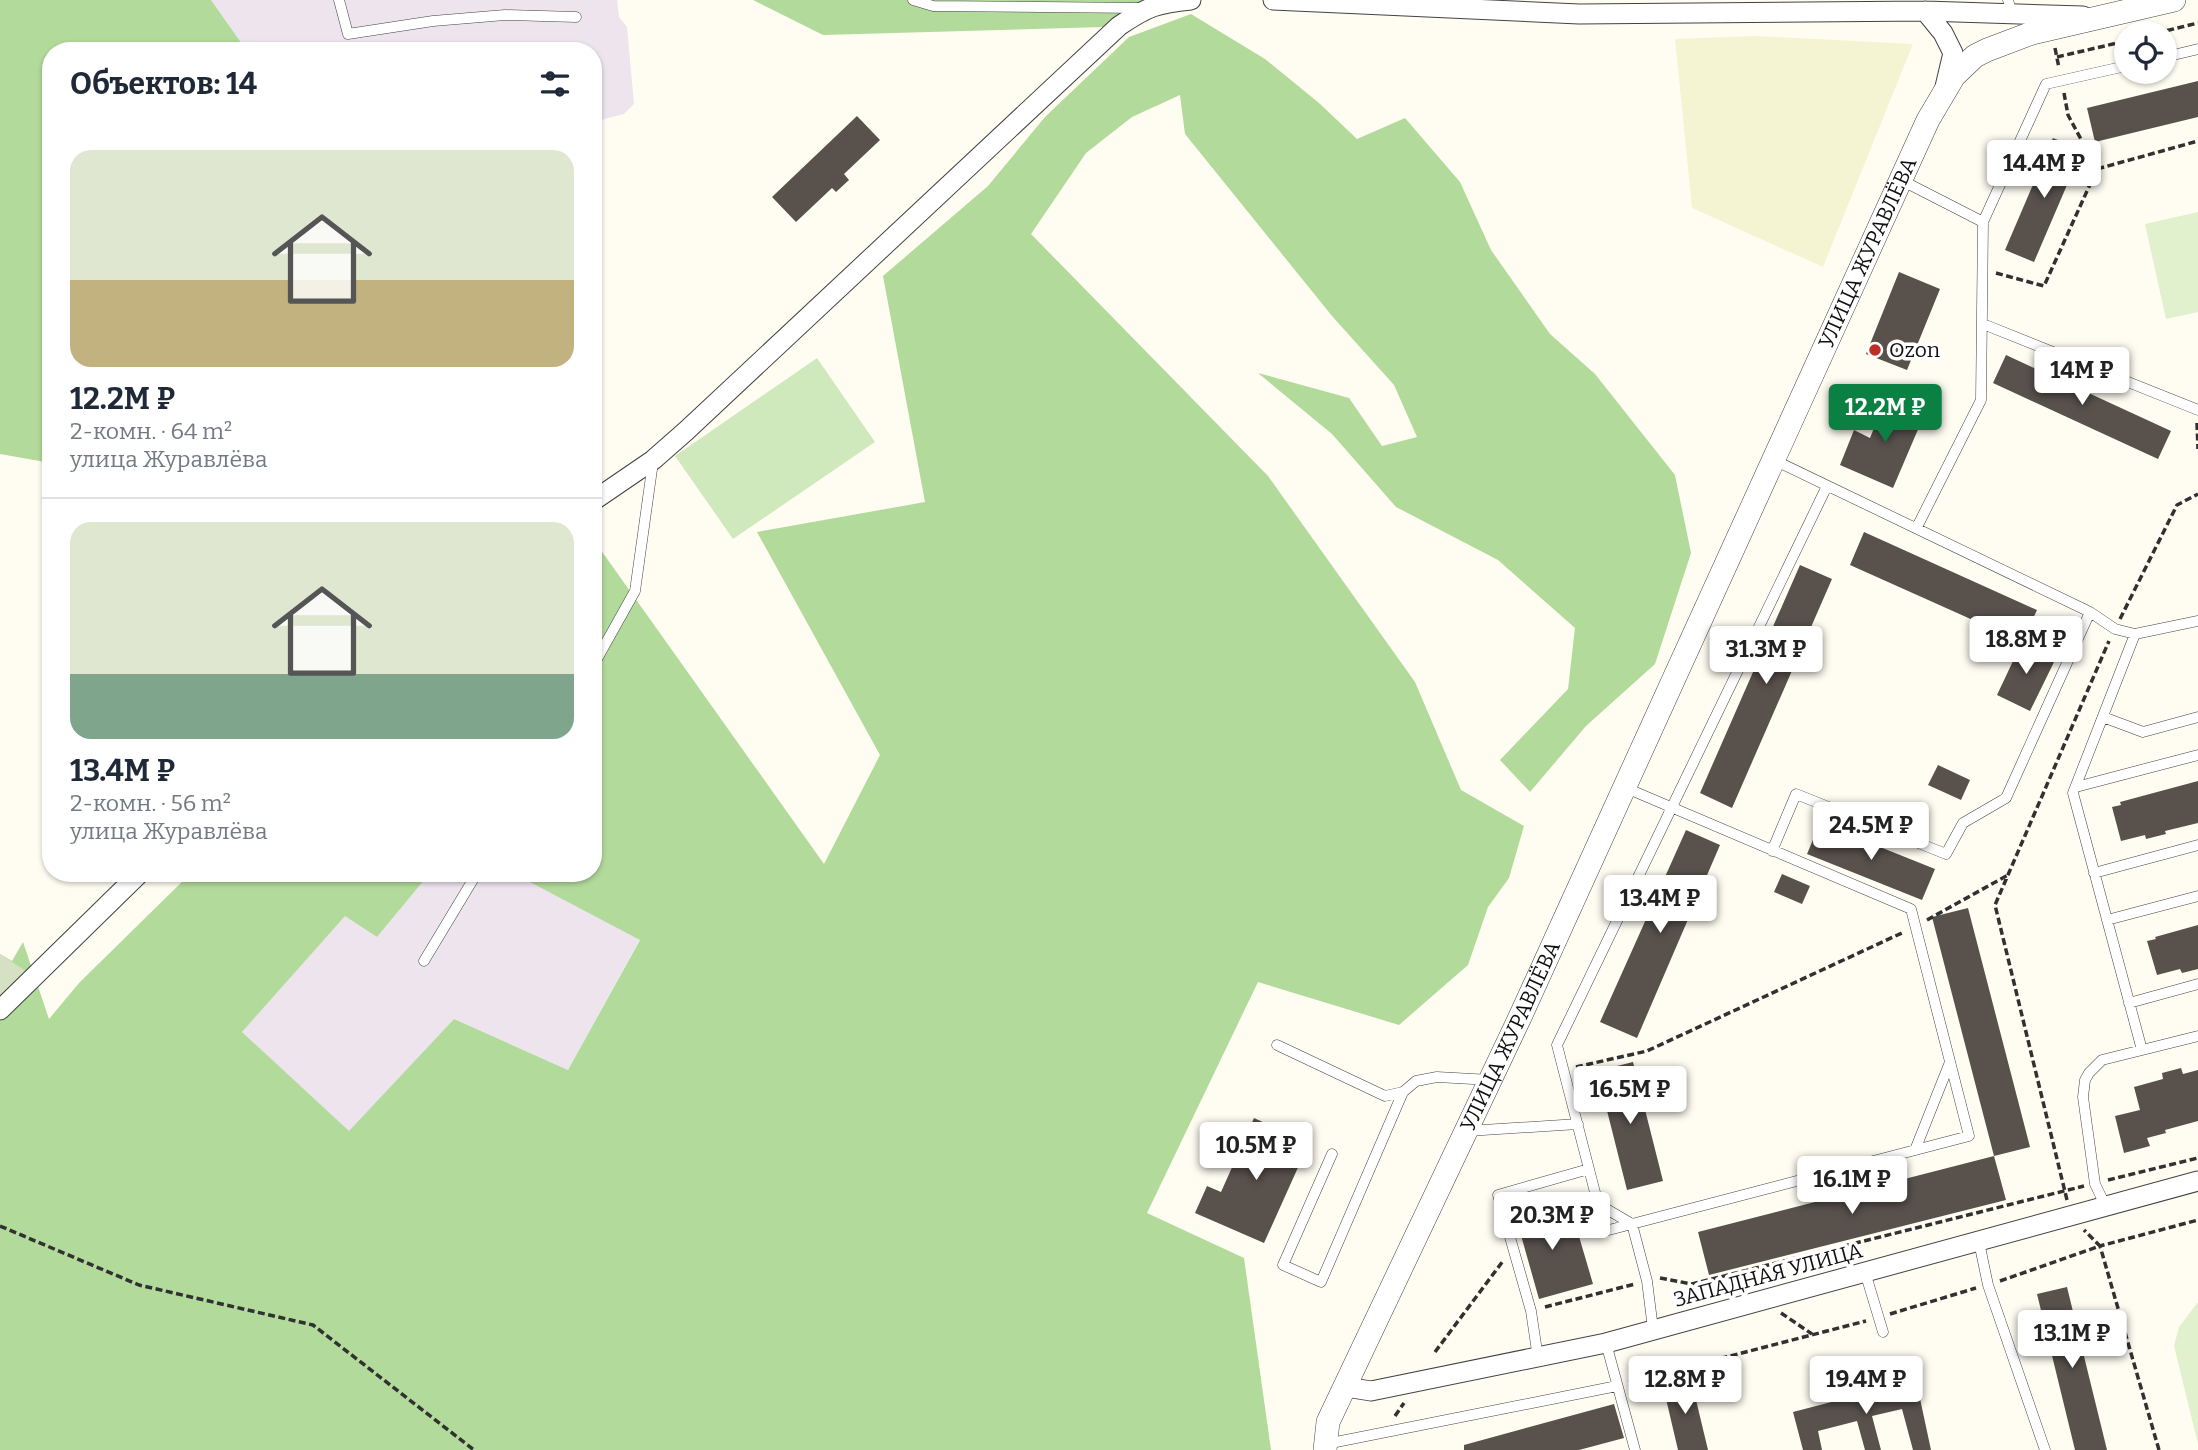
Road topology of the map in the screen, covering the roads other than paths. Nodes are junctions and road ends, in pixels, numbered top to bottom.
1 (339, 0) edge
2 (913, 0) edge
3 (1191, 0) edge
4 (1273, 0) edge
5 (2174, 0) edge
6 (1579, 7) edge
7 (2010, 7) edge
8 (1145, 8) junction
9 (1925, 11) junction
10 (2107, 12) junction
11 (576, 17) dead end
12 (2198, 49) edge
13 (2177, 54) edge
14 (2114, 69) edge
15 (1945, 88) junction
16 (1901, 180) junction
17 (1983, 222) junction
18 (1983, 324) junction
19 (2197, 410) edge
20 (653, 460) junction
21 (1774, 460) junction
22 (1827, 486) junction
23 (602, 495) edge
24 (1917, 527) junction
25 (2090, 612) junction
26 (2198, 621) edge
27 (2135, 635) junction
28 (602, 650) edge
29 (2104, 717) junction
30 (2198, 717) edge
31 (2198, 755) edge
32 (1625, 787) junction
33 (2076, 787) junction
34 (1672, 808) junction
35 (2198, 845) edge
36 (1772, 851) junction
37 (2094, 873) junction
38 (131, 882) edge
39 (472, 882) edge
40 (2198, 896) edge
41 (2107, 920) junction
42 (424, 961) dead end
43 (2198, 984) edge
44 (2129, 1003) junction
45 (0, 1009) edge
46 (2198, 1036) edge
47 (1277, 1045) dead end
48 (2142, 1050) junction
49 (1950, 1062) junction
50 (1490, 1080) junction
51 (1403, 1092) junction
52 (1578, 1124) junction
53 (1467, 1131) junction
54 (1915, 1150) junction
55 (1332, 1154) dead end
56 (1589, 1169) junction
57 (2198, 1181) edge
58 (2105, 1205) junction
59 (1632, 1224) junction
60 (1605, 1231) dead end
61 (1979, 1242) junction
62 (1866, 1272) junction
63 (1653, 1329) junction
64 (1883, 1332) dead end
65 (1606, 1343) junction
66 (1538, 1358) junction
67 (1617, 1386) junction
68 (1346, 1387) junction
69 (1325, 1447) edge
70 (1636, 1450) edge
71 (2045, 1450) edge

1 - 11 lane
2 - 8 lane
3 - 8 street
4 - 6 street
5 - 10 street, УЛИЦА ЖУРАВЛЁВА
6 - 9 street
7 - 9 street
7 - 10 street
8 - 20 street
9 - 15 street
10 - 15 street, УЛИЦА ЖУРАВЛЁВА
12 - 13 lane
14 - 17 lane
15 - 16 street, УЛИЦА ЖУРАВЛЁВА
16 - 17 lane
16 - 21 street, УЛИЦА ЖУРАВЛЁВА
17 - 18 lane
18 - 19 lane
18 - 24 lane
20 - 23 street
20 - 28 lane
21 - 22 lane
21 - 32 street, УЛИЦА ЖУРАВЛЁВА
22 - 24 lane
22 - 34 lane
24 - 25 lane
25 - 27 lane
25 - 36 lane
26 - 27 lane
27 - 29 lane
29 - 30 lane
29 - 33 lane
31 - 33 lane
32 - 34 lane
32 - 50 street, УЛИЦА ЖУРАВЛЁВА
33 - 37 lane
34 - 36 lane
34 - 52 lane
35 - 37 lane
36 - 49 lane
37 - 41 lane
38 - 45 street
39 - 42 lane
40 - 41 lane
41 - 44 lane
43 - 44 lane
44 - 48 lane
46 - 48 lane
47 - 51 lane
48 - 58 lane
49 - 54 lane
49 - 54 lane
50 - 51 lane
50 - 53 street, УЛИЦА ЖУРАВЛЁВА
51 - 55 lane
52 - 53 lane
52 - 56 lane
53 - 68 street, УЛИЦА ЖУРАВЛЁВА
54 - 59 lane
56 - 59 lane
56 - 66 lane
57 - 58 street, ЗАПАДНАЯ УЛИЦА
58 - 61 street, ЗАПАДНАЯ УЛИЦА
59 - 60 lane
59 - 63 lane
61 - 62 street, ЗАПАДНАЯ УЛИЦА
61 - 71 lane
62 - 63 street, ЗАПАДНАЯ УЛИЦА
62 - 64 lane
63 - 65 street, ЗАПАДНАЯ УЛИЦА
65 - 66 street, ЗАПАДНАЯ УЛИЦА
65 - 67 lane
66 - 68 street, ЗАПАДНАЯ УЛИЦА
67 - 69 lane
67 - 70 lane
68 - 69 street, УЛИЦА ЖУРАВЛЁВА

